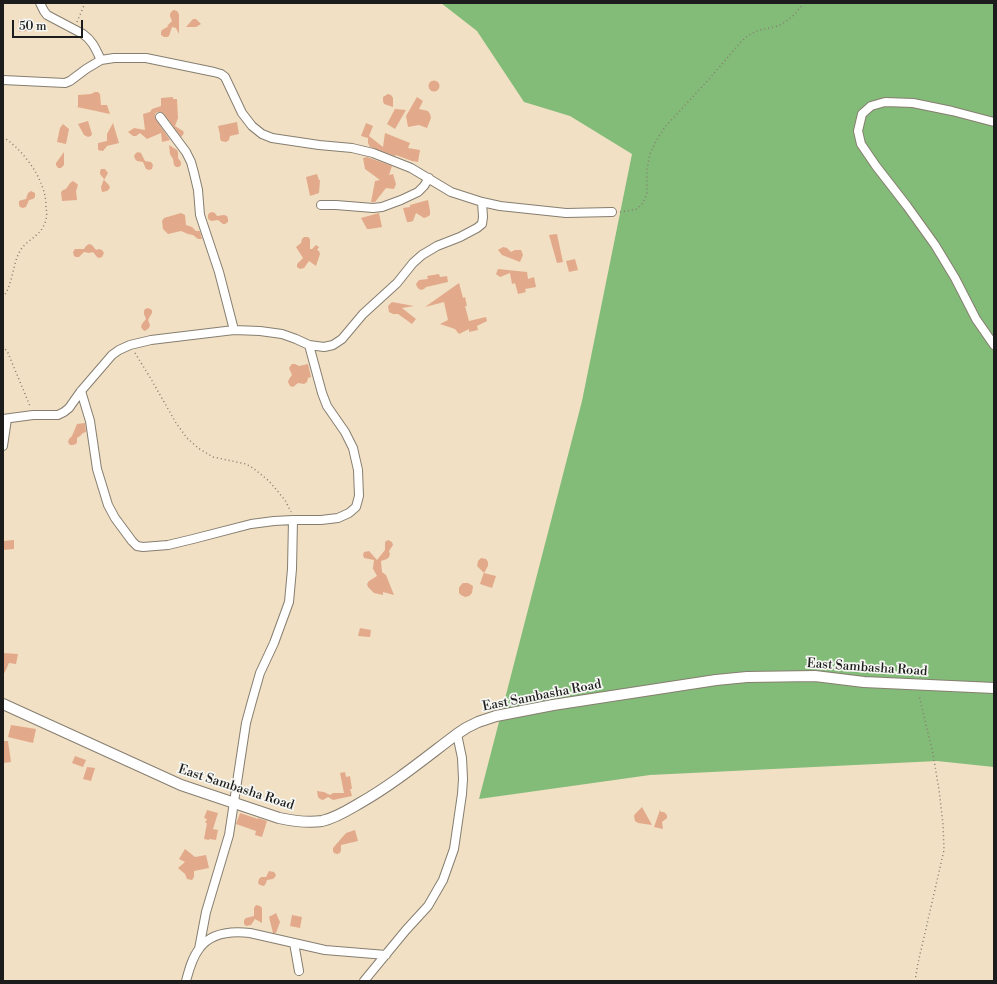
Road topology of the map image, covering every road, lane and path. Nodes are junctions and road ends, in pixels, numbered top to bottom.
1 (40, 3) edge
2 (85, 3) edge
3 (804, 3) edge
4 (74, 29) junction
5 (101, 60) junction
6 (3, 80) edge
7 (160, 117) dead end
8 (994, 122) edge
9 (3, 137) edge
10 (429, 178) junction
11 (482, 202) junction
12 (321, 205) dead end
13 (612, 212) joint
14 (3, 297) edge
15 (234, 330) junction
16 (130, 345) junction
17 (309, 345) junction
18 (994, 345) edge
19 (3, 346) edge
20 (81, 391) junction
21 (33, 415) junction
22 (5, 419) edge
23 (3, 446) edge
24 (293, 520) junction
25 (916, 685) junction
26 (994, 688) edge
27 (3, 704) edge
28 (457, 734) junction
29 (234, 803) junction
30 (294, 943) junction
31 (199, 949) junction
32 (386, 955) junction
33 (299, 971) dead end
34 (186, 981) edge
35 (364, 981) edge
36 (915, 981) edge

1 - 4 street
2 - 4 path
3 - 13 path
4 - 5 street
5 - 6 street
5 - 10 street
7 - 15 street
8 - 18 street
9 - 14 path
10 - 11 street
10 - 12 street
11 - 13 street
11 - 17 street
15 - 16 street
15 - 17 street
16 - 20 street
16 - 24 path
17 - 24 street
19 - 21 path
20 - 21 street
20 - 24 street
21 - 22 street
22 - 23 street
24 - 29 street
25 - 26 street, East Sambasha Road
25 - 28 street, East Sambasha Road
25 - 36 path
27 - 29 street, East Sambasha Road
28 - 29 street, East Sambasha Road
28 - 32 street
29 - 31 street
30 - 31 street
30 - 32 street
30 - 33 street
31 - 34 street
32 - 35 street

